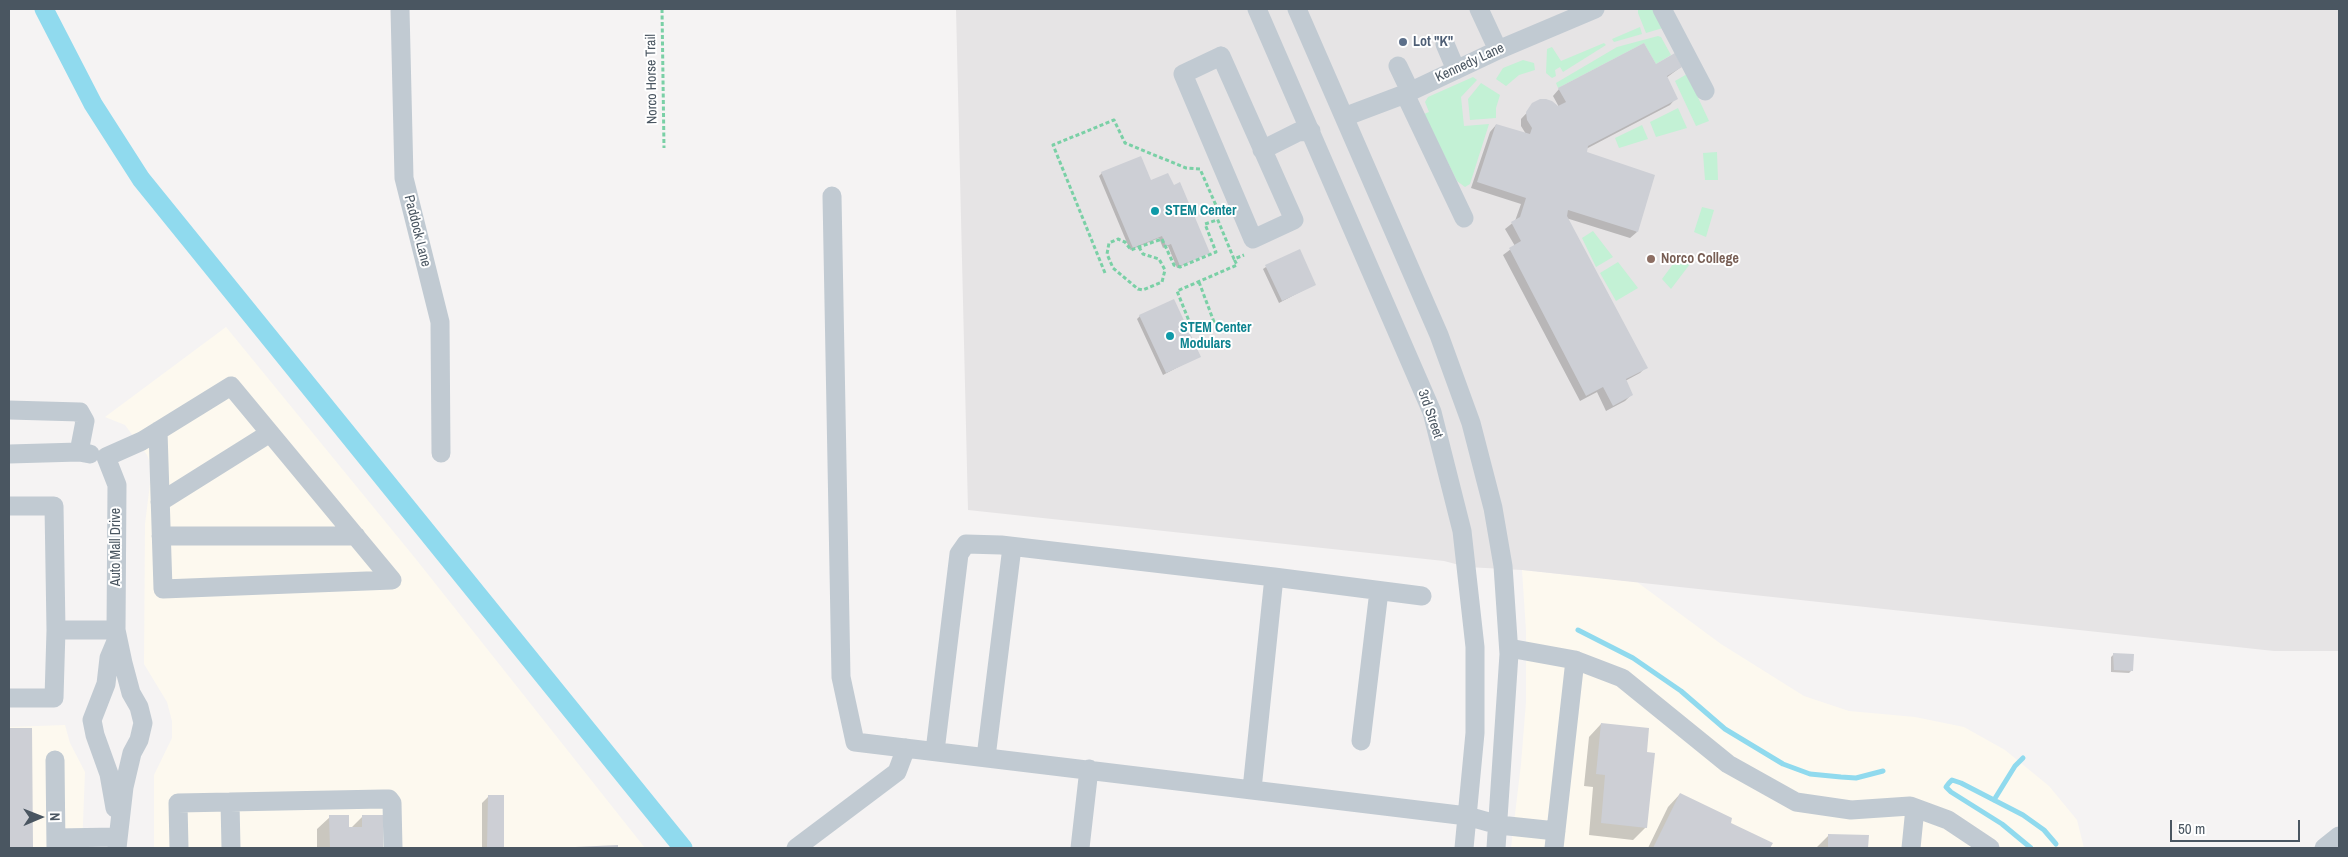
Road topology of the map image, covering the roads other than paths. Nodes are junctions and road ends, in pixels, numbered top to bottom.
1 (400, 9) edge
2 (1258, 9) edge
3 (1297, 9) edge
4 (1480, 9) edge
5 (1594, 9) edge
6 (1662, 9) edge
7 (1562, 15) edge
8 (1445, 44) dead end
9 (1498, 50) junction
10 (1398, 66) dead end
11 (1456, 70) junction
12 (1705, 91) dead end
13 (1407, 93) junction
14 (1344, 118) junction
15 (1311, 131) junction
16 (1262, 150) junction
17 (832, 196) dead end
18 (1464, 218) dead end
19 (9, 410) edge
20 (158, 431) junction
21 (270, 433) junction
22 (79, 452) junction
23 (441, 453) dead end
24 (9, 454) edge
25 (106, 457) junction
26 (160, 502) junction
27 (9, 506) edge
28 (161, 536) junction
29 (356, 536) junction
30 (1012, 547) junction
31 (1274, 577) junction
32 (1379, 591) junction
33 (1422, 596) dead end
34 (56, 630) junction
35 (117, 634) junction
36 (1509, 648) junction
37 (1575, 660) junction
38 (9, 698) edge
39 (1361, 741) dead end
40 (906, 748) junction
41 (934, 752) junction
42 (986, 757) junction
43 (55, 760) dead end
44 (1089, 769) junction
45 (1252, 789) junction
46 (230, 802) junction
47 (1915, 808) junction
48 (1467, 816) junction
49 (1499, 826) junction
50 (117, 836) edge
51 (2339, 836) edge
52 (1555, 840) edge
53 (56, 843) edge
54 (179, 848) edge
55 (231, 848) edge
56 (393, 848) edge
57 (796, 848) edge
58 (1080, 848) edge
59 (1464, 848) edge
60 (1496, 848) edge
61 (1911, 848) edge
62 (1990, 848) edge
63 (2324, 848) edge

1 - 23 street, Paddock Lane
2 - 15 street, 3rd Street
3 - 14 street
4 - 9 street
5 - 7 street, Kennedy Lane
6 - 12 street
7 - 9 street, Kennedy Lane
8 - 11 street
9 - 11 street, Kennedy Lane
10 - 13 street
11 - 13 street, Kennedy Lane
13 - 14 street, Kennedy Lane
13 - 18 street
14 - 36 street
15 - 16 street
15 - 48 street, 3rd Street
16 - 16 street
17 - 40 street
19 - 22 street
20 - 21 street
20 - 25 street
20 - 26 street
21 - 26 street
21 - 29 street
22 - 24 street
22 - 25 street
25 - 35 street, Auto Mall Drive
26 - 28 street
27 - 34 street
28 - 29 street
28 - 29 street
30 - 31 street
30 - 41 street
30 - 42 street
31 - 32 street
31 - 45 street
32 - 33 street
32 - 39 street
34 - 35 street
34 - 38 street
35 - 50 street, Auto Mall Drive
35 - 50 street, Auto Mall Drive
36 - 37 street
36 - 49 street
37 - 47 street
37 - 52 street
40 - 41 street
40 - 57 street
41 - 42 street
42 - 44 street
43 - 53 street
44 - 45 street
44 - 58 street
45 - 48 street
46 - 54 street
46 - 55 street
46 - 56 street
47 - 61 street
47 - 62 street
48 - 49 street
48 - 59 street, 3rd Street
49 - 52 street
49 - 60 street
50 - 53 street
51 - 63 street

